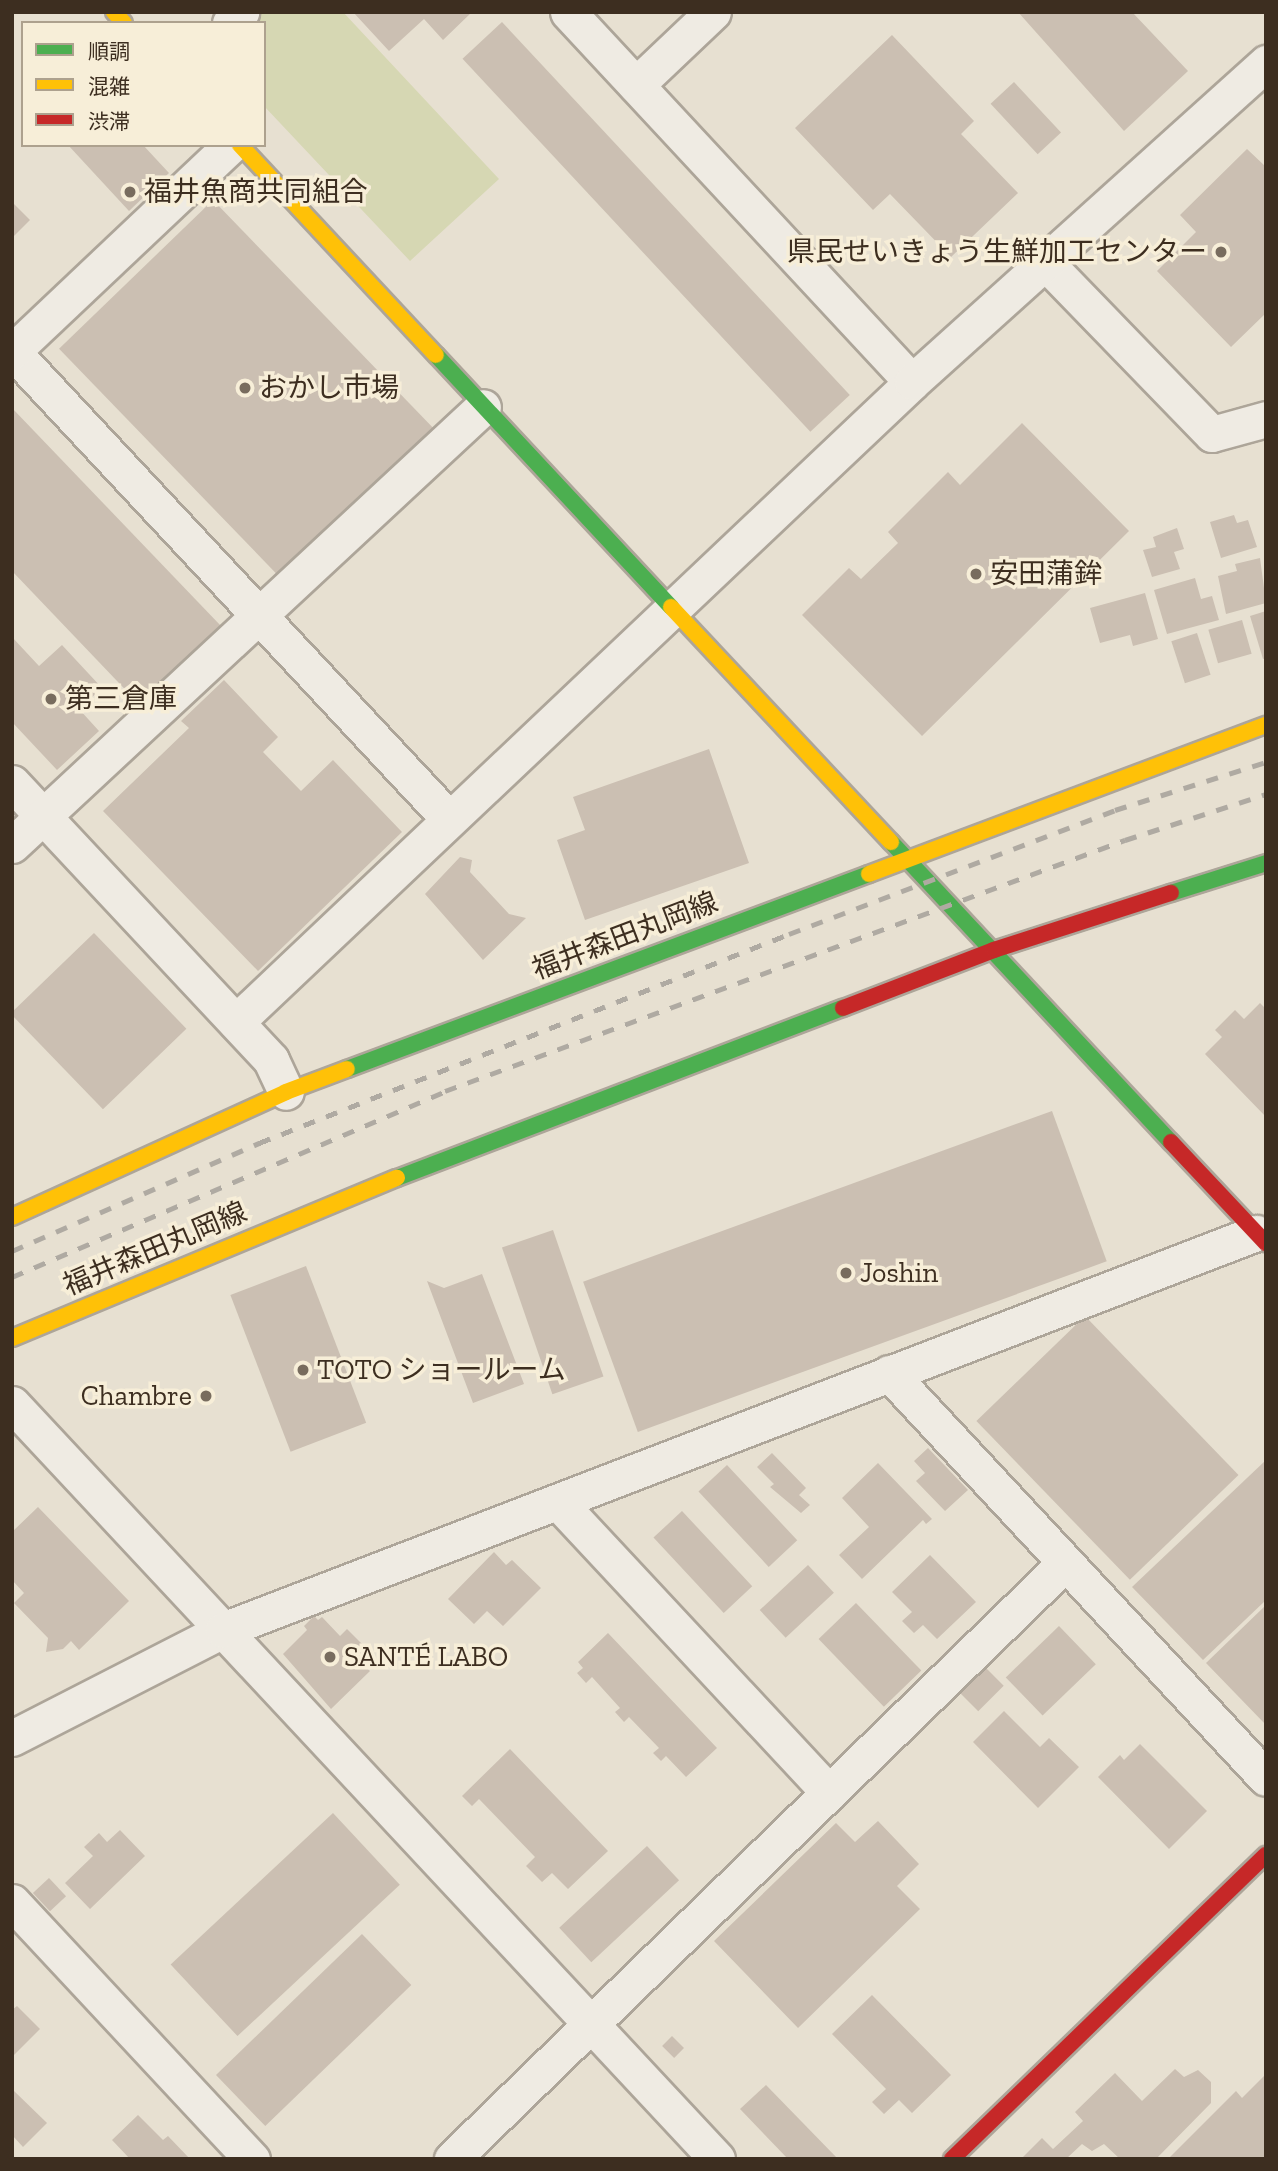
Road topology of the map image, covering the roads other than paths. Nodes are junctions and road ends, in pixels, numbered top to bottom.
1 (568, 12) edge
2 (713, 12) edge
3 (1266, 63) edge
4 (636, 85) junction
5 (229, 147) edge
6 (242, 147) edge
7 (1046, 263) junction
8 (12, 351) edge
9 (912, 382) junction
10 (483, 407) junction
11 (1266, 419) edge
12 (672, 609) junction
13 (259, 615) junction
14 (1266, 725) edge
15 (12, 783) edge
16 (43, 816) junction
17 (449, 819) junction
18 (12, 845) edge
19 (909, 857) junction
20 (1266, 863) edge
21 (994, 950) junction
22 (236, 1023) junction
23 (286, 1092) junction
24 (12, 1217) edge
25 (1261, 1238) edge
26 (12, 1338) edge
27 (889, 1373) junction
28 (12, 1404) edge
29 (559, 1503) junction
30 (1065, 1563) junction
31 (223, 1630) junction
32 (12, 1738) edge
33 (1266, 1778) edge
34 (829, 1793) junction
35 (1266, 1855) edge
36 (12, 1902) edge
37 (591, 2024) junction
38 (252, 2159) edge
39 (452, 2159) edge
40 (717, 2159) edge
41 (952, 2159) edge

1 - 4 street
2 - 4 street
3 - 7 street
4 - 9 street
5 - 8 street
6 - 10 main road
7 - 9 street
7 - 11 street
8 - 13 street
9 - 12 street
10 - 12 main road
10 - 13 street
12 - 17 street
12 - 19 main road
13 - 16 street
13 - 17 street
14 - 19 main road, 福井森田丸岡線
15 - 16 street
16 - 18 street
16 - 22 street
17 - 22 street
19 - 21 main road
19 - 23 main road, 福井森田丸岡線
20 - 21 main road, 福井森田丸岡線
21 - 25 main road
21 - 26 main road, 福井森田丸岡線
22 - 23 street
23 - 24 main road, 福井森田丸岡線
25 - 27 street
27 - 29 street
27 - 30 street
28 - 31 street
29 - 31 street
29 - 34 street
30 - 33 street
30 - 34 street
31 - 32 street
31 - 37 street
34 - 37 street
35 - 41 main road
36 - 38 street
37 - 39 street
37 - 40 street

